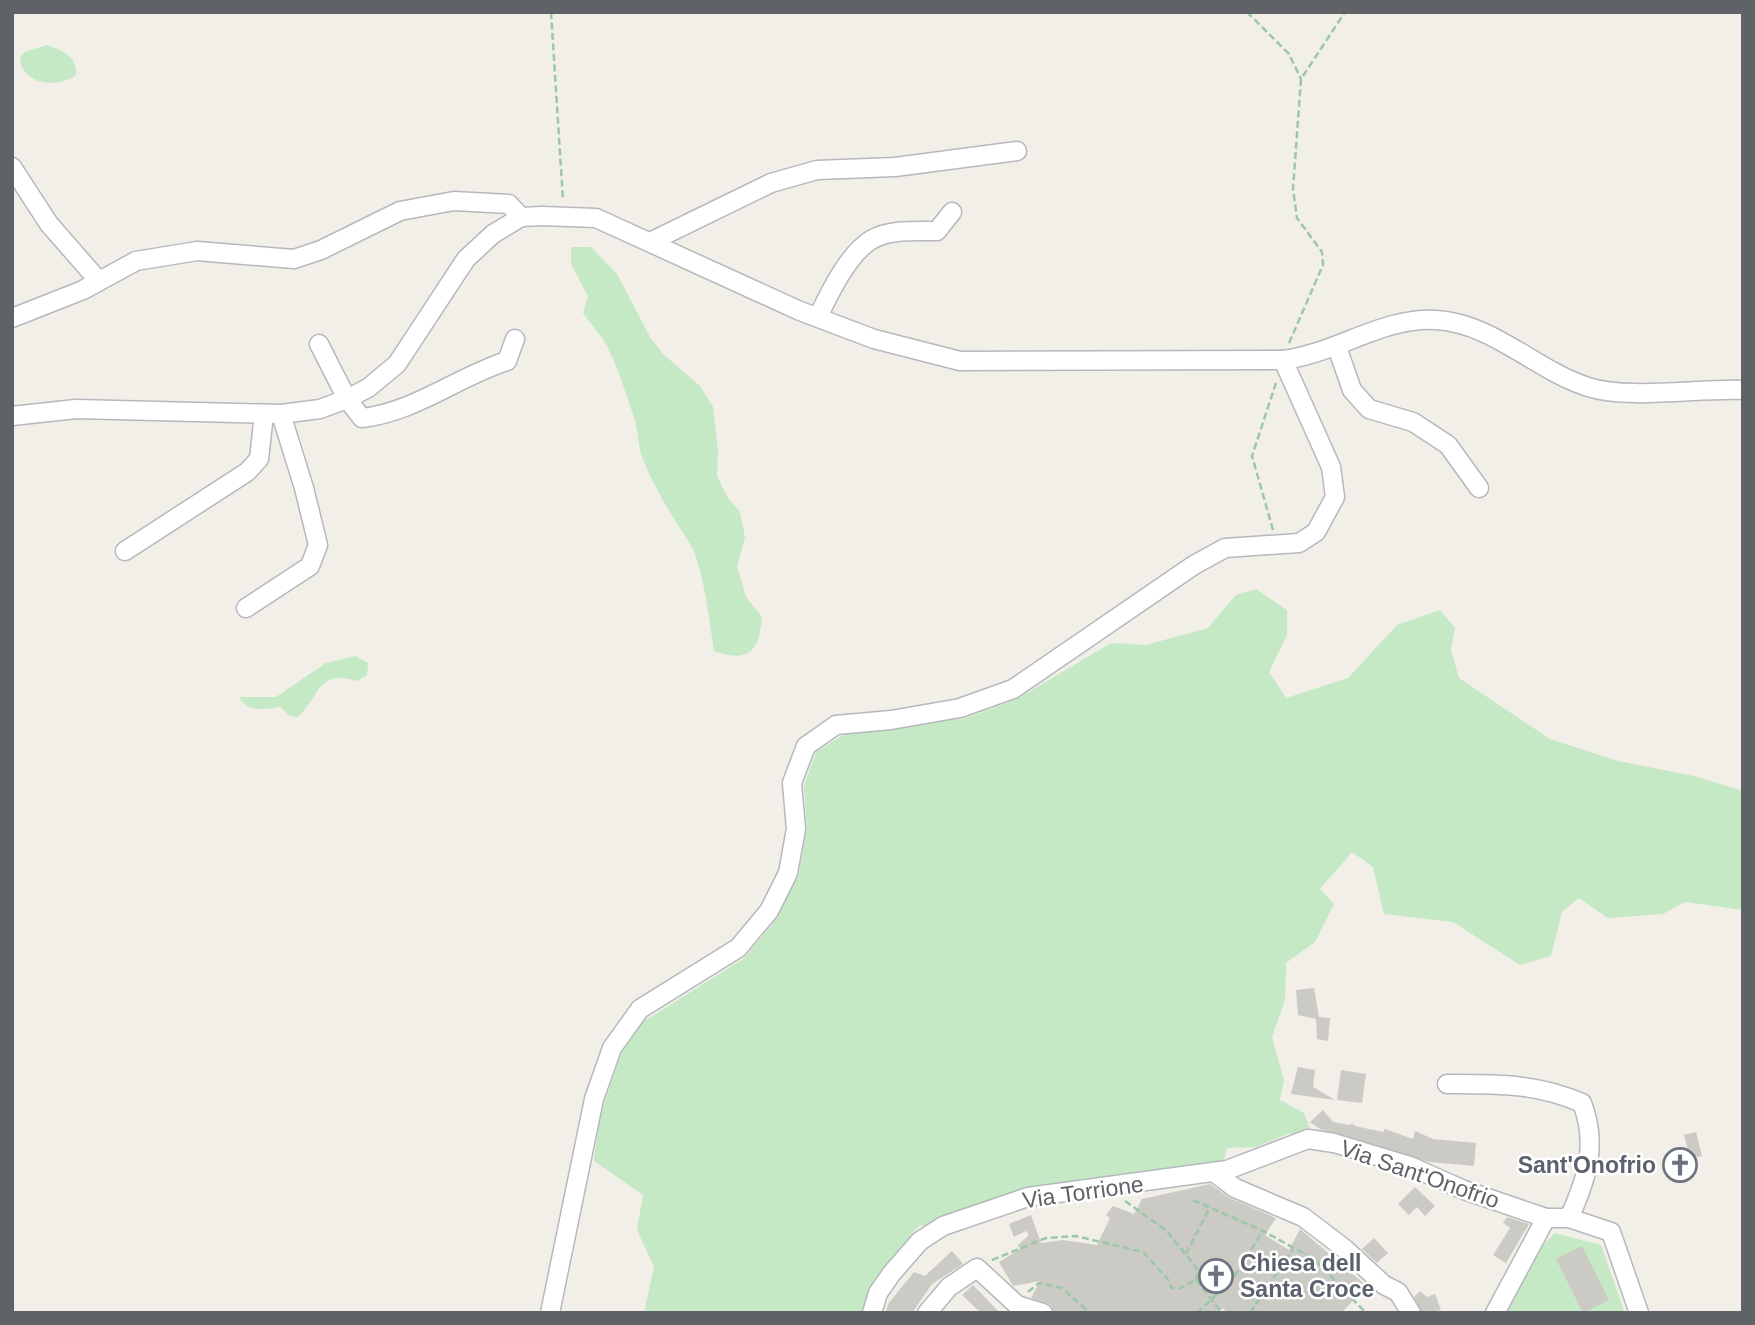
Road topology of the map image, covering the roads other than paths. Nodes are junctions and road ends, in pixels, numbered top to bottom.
1 (1017, 151) dead end
2 (12, 167) edge
3 (952, 212) dead end
4 (521, 218) junction
5 (650, 242) junction
6 (98, 280) junction
7 (818, 317) junction
8 (12, 318) edge
9 (514, 338) dead end
10 (319, 344) dead end
11 (1337, 347) junction
12 (1283, 360) junction
13 (1743, 390) edge
14 (347, 399) junction
15 (272, 414) junction
16 (12, 416) edge
17 (1479, 488) dead end
18 (125, 551) dead end
19 (246, 608) dead end
20 (1447, 1084) dead end
21 (1215, 1173) junction
22 (1570, 1217) junction
23 (1546, 1218) junction
24 (1013, 1309) edge
25 (550, 1313) edge
26 (873, 1313) edge
27 (927, 1313) edge
28 (1043, 1313) edge
29 (1411, 1313) edge
30 (1495, 1313) edge
31 (1639, 1313) edge

1 - 5 street
2 - 6 street
3 - 7 street
4 - 5 street
4 - 6 street
4 - 14 street
5 - 7 street
6 - 8 street
7 - 12 street
9 - 14 street
10 - 14 street
11 - 12 street
11 - 13 street
11 - 17 street
12 - 25 street
14 - 15 street
15 - 16 street
15 - 18 street
15 - 19 street
20 - 22 street
21 - 23 street, Via Sant'Onofrio
21 - 26 street, Via Torrione
21 - 29 street
22 - 23 street
22 - 31 street
23 - 30 street
24 - 27 street
24 - 28 street

